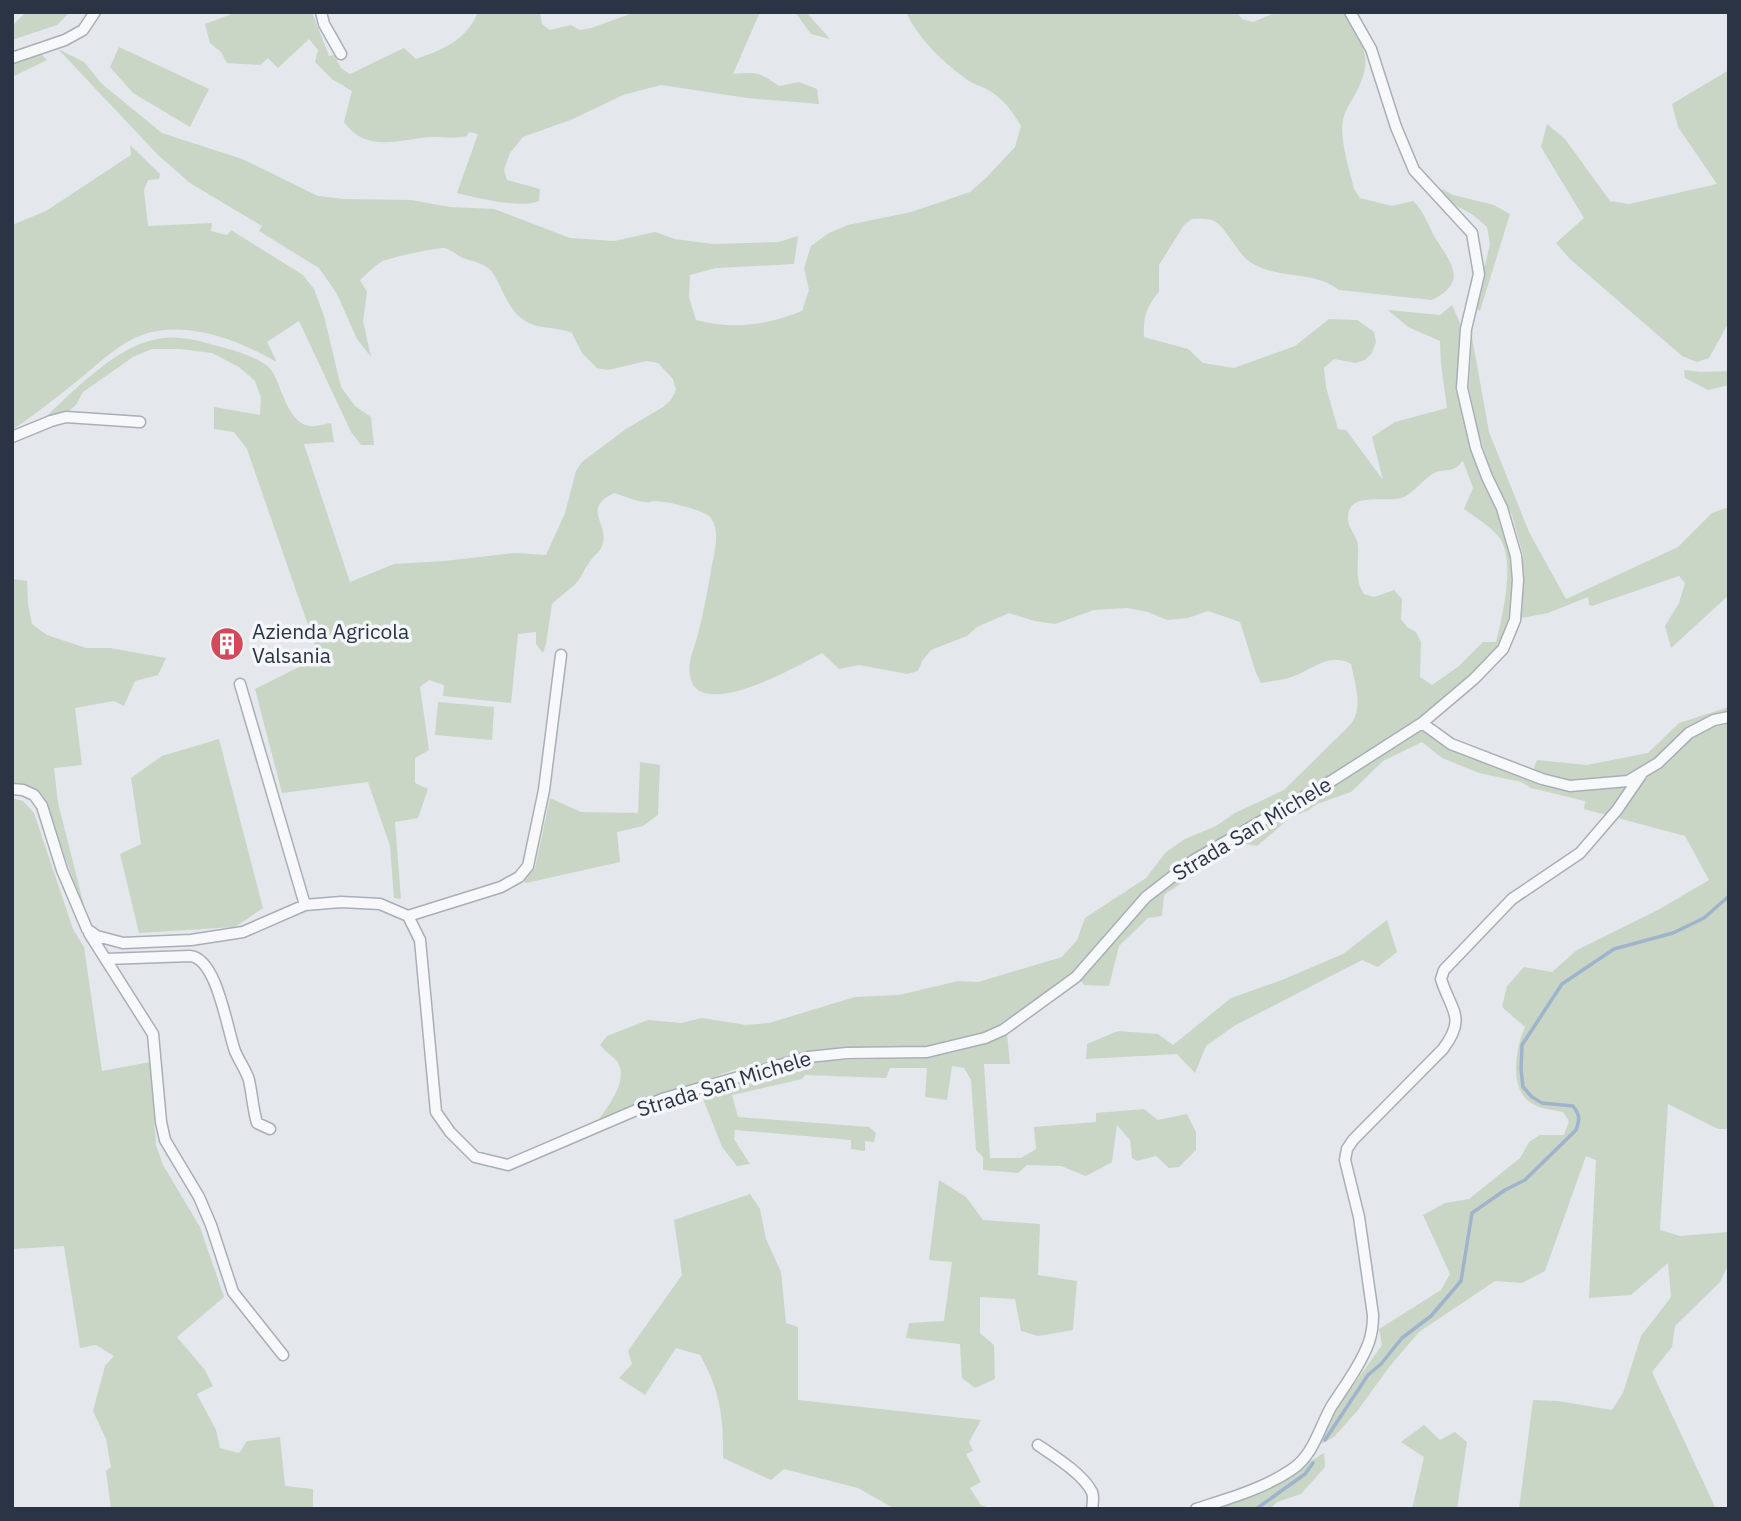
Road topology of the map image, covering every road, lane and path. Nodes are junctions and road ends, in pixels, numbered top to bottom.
1 (95, 12) edge
2 (321, 12) edge
3 (1350, 12) edge
4 (341, 54) dead end
5 (12, 58) edge
6 (140, 422) dead end
7 (12, 438) edge
8 (561, 655) dead end
9 (240, 684) dead end
10 (1729, 718) edge
11 (1422, 723) junction
12 (1641, 775) junction
13 (12, 789) edge
14 (305, 905) junction
15 (408, 916) junction
16 (87, 929) junction
17 (106, 959) junction
18 (270, 1129) dead end
19 (283, 1355) dead end
20 (1038, 1445) dead end
21 (1092, 1509) edge
22 (1196, 1509) edge

1 - 5 street
2 - 4 street
3 - 11 street, Strada San Michele
6 - 7 street
8 - 15 street
9 - 14 street
10 - 12 street
11 - 12 street
11 - 15 street, Strada San Michele
12 - 22 street
13 - 16 street
14 - 15 street
14 - 16 street
16 - 17 street
17 - 18 street
17 - 19 street
20 - 21 street

